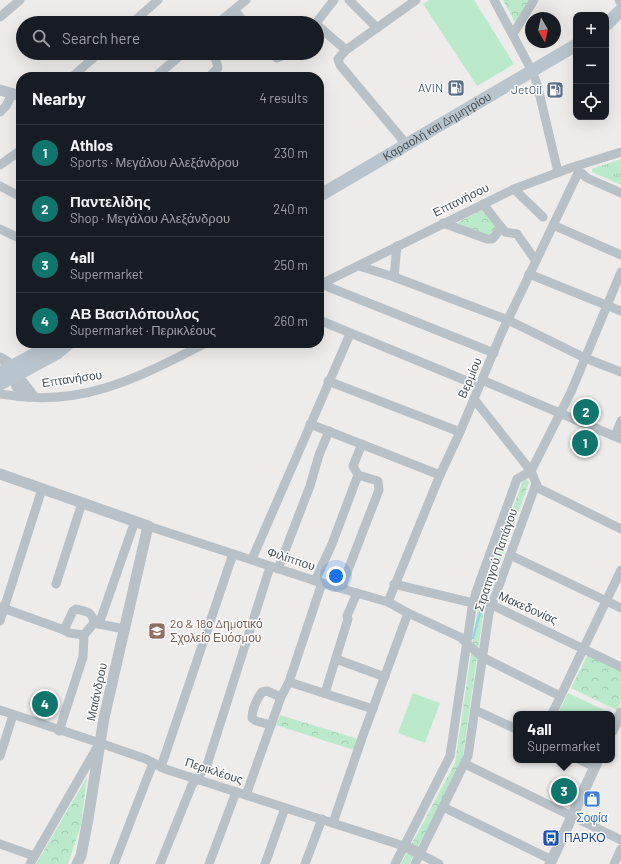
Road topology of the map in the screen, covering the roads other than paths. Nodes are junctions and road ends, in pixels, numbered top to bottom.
1 (20, 0) edge
2 (158, 0) edge
3 (246, 0) edge
4 (334, 0) edge
5 (349, 0) edge
6 (416, 0) edge
7 (494, 0) edge
8 (534, 0) edge
9 (618, 0) edge
10 (621, 3) edge
11 (235, 5) edge
12 (621, 10) edge
13 (140, 16) edge
14 (225, 16) edge
15 (241, 16) edge
16 (323, 16) edge
17 (0, 17) edge
18 (609, 22) edge
19 (377, 28) junction
20 (324, 30) edge
21 (513, 34) junction
22 (573, 48) edge
23 (346, 50) junction
24 (91, 60) edge
25 (175, 60) edge
26 (216, 60) edge
27 (78, 72) edge
28 (161, 72) edge
29 (214, 72) edge
30 (532, 72) junction
31 (0, 90) edge
32 (16, 95) edge
33 (16, 96) edge
34 (0, 112) edge
35 (407, 145) junction
36 (621, 152) edge
37 (16, 154) edge
38 (0, 165) edge
39 (578, 168) junction
40 (558, 172) junction
41 (0, 186) edge
42 (514, 189) junction
43 (16, 193) edge
44 (324, 193) edge
45 (621, 193) edge
46 (483, 204) junction
47 (543, 216) dead end
48 (444, 223) junction
49 (553, 225) junction
50 (501, 227) junction
51 (0, 229) edge
52 (16, 237) edge
53 (397, 246) junction
54 (621, 255) edge
55 (536, 261) junction
56 (358, 266) junction
57 (621, 272) edge
58 (529, 274) junction
59 (394, 277) junction
60 (324, 283) edge
61 (324, 287) edge
62 (607, 305) junction
63 (621, 311) edge
64 (508, 320) junction
65 (324, 322) edge
66 (350, 334) junction
67 (48, 348) edge
68 (63, 348) edge
69 (196, 348) edge
70 (494, 353) junction
71 (0, 358) edge
72 (585, 358) junction
73 (621, 372) edge
74 (10, 373) edge
75 (328, 381) junction
76 (481, 383) junction
77 (0, 384) edge
78 (0, 394) edge
79 (31, 397) junction
80 (474, 399) junction
81 (560, 414) junction
82 (621, 421) edge
83 (310, 424) junction
84 (329, 431) junction
85 (460, 432) junction
86 (618, 438) edge
87 (362, 444) junction
88 (531, 471) junction
89 (0, 474) edge
90 (358, 474) junction
91 (440, 475) junction
92 (536, 484) junction
93 (42, 489) junction
94 (82, 503) junction
95 (135, 521) junction
96 (148, 526) junction
97 (621, 529) edge
98 (233, 554) junction
99 (510, 555) junction
100 (252, 559) junction
101 (274, 568) junction
102 (621, 570) edge
103 (319, 582) junction
104 (56, 584) dead end
105 (394, 584) junction
106 (341, 588) junction
107 (357, 593) junction
108 (606, 601) junction
109 (388, 602) junction
110 (473, 603) junction
111 (491, 605) junction
112 (2, 608) edge
113 (621, 608) edge
114 (408, 613) junction
115 (0, 621) edge
116 (96, 623) junction
117 (124, 629) junction
118 (64, 630) junction
119 (84, 635) junction
120 (467, 642) junction
121 (584, 648) junction
122 (482, 657) junction
123 (336, 659) junction
124 (621, 667) edge
125 (385, 677) junction
126 (289, 682) junction
127 (325, 693) junction
128 (560, 696) junction
129 (281, 697) junction
130 (373, 709) junction
131 (0, 710) edge
132 (475, 710) junction
133 (553, 711) edge
134 (13, 715) junction
135 (271, 725) junction
136 (513, 728) edge
137 (59, 731) junction
138 (100, 743) junction
139 (0, 756) edge
140 (465, 764) junction
141 (597, 764) edge
142 (157, 765) junction
143 (196, 779) junction
144 (236, 792) junction
145 (246, 795) junction
146 (443, 807) junction
147 (285, 808) junction
148 (573, 816) junction
149 (322, 819) junction
150 (333, 823) junction
151 (621, 840) edge
152 (0, 844) edge
153 (406, 847) junction
154 (621, 849) edge
155 (418, 859) edge
156 (32, 860) edge
157 (551, 862) edge
158 (308, 863) edge
159 (77, 864) edge
160 (114, 864) edge
161 (160, 864) edge
162 (209, 864) edge
163 (265, 864) edge
164 (395, 864) edge
165 (439, 864) edge
166 (614, 864) edge

1 - 17 street
2 - 13 street
3 - 11 street
4 - 16 street
5 - 19 street
6 - 19 street
7 - 21 street
8 - 21 street
9 - 10 street
11 - 14 street
11 - 15 street
12 - 18 main road
19 - 23 street
20 - 23 street
21 - 30 street
22 - 30 main road, Καραολή και Δημητρίου
23 - 35 street
24 - 27 street
25 - 28 street
26 - 29 street
30 - 35 main road, Καραολή και Δημητρίου
30 - 40 street
31 - 32 street
33 - 34 street
35 - 44 main road, Καραολή και Δημητρίου
36 - 39 street, Επτανήσου
37 - 38 street
39 - 40 street, Επτανήσου
39 - 45 street
39 - 49 street, Βερμίου
40 - 42 street, Επτανήσου
41 - 43 street
42 - 46 street, Επτανήσου
42 - 47 street
46 - 48 street, Επτανήσου
46 - 50 street
48 - 50 street
48 - 53 street, Επτανήσου
49 - 54 street
49 - 55 street, Βερμίου
50 - 55 street
51 - 52 street
53 - 56 street, Επτανήσου
53 - 59 street
55 - 58 street, Βερμίου
56 - 59 street
56 - 60 street, Επτανήσου
57 - 62 street
58 - 62 street
58 - 64 street, Βερμίου
59 - 64 street
61 - 70 street
62 - 63 street
62 - 72 street
64 - 70 street, Βερμίου
64 - 72 street
65 - 66 street
66 - 75 street
66 - 76 street
67 - 74 main road
68 - 74 main road
69 - 79 street, Επτανήσου
70 - 76 street, Βερμίου
71 - 74 street
72 - 73 street
72 - 81 street
74 - 77 main road
74 - 79 street
75 - 83 street
75 - 85 street
76 - 80 street, Βερμίου
76 - 81 street
78 - 79 street, Επτανήσου
80 - 85 street, Βερμίου
80 - 88 street
81 - 86 street
81 - 88 street
82 - 86 street
83 - 84 street
83 - 100 street
84 - 87 street
84 - 101 street
85 - 91 street, Βερμίου
87 - 90 street
87 - 91 street
88 - 92 street
88 - 110 street
89 - 93 street, Φιλίππου
90 - 103 street
90 - 106 street
91 - 105 street, Βερμίου
92 - 97 street
92 - 99 street, Στρατηγού Παπάγου
93 - 94 street, Φιλίππου
93 - 112 street
94 - 95 street, Φιλίππου
94 - 104 street
95 - 96 street, Φιλίππου
95 - 116 street
96 - 98 street, Φιλίππου
96 - 117 street, Μαιάνδρου
98 - 100 street, Φιλίππου
98 - 142 street
99 - 108 street
99 - 111 street, Στρατηγού Παπάγου
100 - 101 street, Φιλίππου
101 - 103 street, Φιλίππου
101 - 143 street
102 - 108 street
103 - 106 street, Φιλίππου
103 - 126 street
105 - 109 street, Βερμίου
105 - 110 street, Μακεδονίας
106 - 107 street, Φιλίππου
107 - 109 street, Φιλίππου
107 - 123 street
108 - 113 street
108 - 121 street
109 - 114 street, Φιλίππου
110 - 111 street, Μακεδονίας
110 - 120 street
111 - 121 street, Μακεδονίας
111 - 122 street, Στρατηγού Παπάγου
112 - 115 street
112 - 118 street
114 - 120 street, Φιλίππου
114 - 125 street
116 - 117 street
116 - 118 street
116 - 119 street
117 - 138 street, Μαιάνδρου
118 - 119 street
119 - 137 street
120 - 122 street, Φιλίππου
120 - 153 street
121 - 124 street, Μακεδονίας
121 - 128 street
122 - 128 street, Φιλίππου
122 - 132 street, Στρατηγού Παπάγου
123 - 125 street
123 - 127 street
125 - 130 street
126 - 127 street
126 - 129 street
127 - 130 street
128 - 133 street
129 - 135 street
129 - 135 street
130 - 150 street
131 - 134 street, Περικλέους
132 - 136 street
132 - 140 street, Στρατηγού Παπάγου
134 - 137 street, Περικλέους
134 - 139 street
135 - 145 street
137 - 138 street, Περικλέους
138 - 142 street, Περικλέους
138 - 156 street
138 - 159 street, Μαιάνδρου
140 - 146 street, Στρατηγού Παπάγου
140 - 148 street
141 - 148 street
142 - 143 street, Περικλέους
142 - 160 street
143 - 144 street, Περικλέους
143 - 161 street
144 - 145 street, Περικλέους
144 - 162 street
145 - 147 street, Περικλέους
146 - 155 street, Στρατηγού Παπάγου
146 - 157 street
147 - 149 street, Περικλέους
147 - 163 street
148 - 151 street
148 - 157 street
149 - 150 street, Περικλέους
149 - 158 street
150 - 153 street, Περικλέους
152 - 156 street
153 - 155 street, Περικλέους
153 - 164 street
154 - 166 street
155 - 165 street

